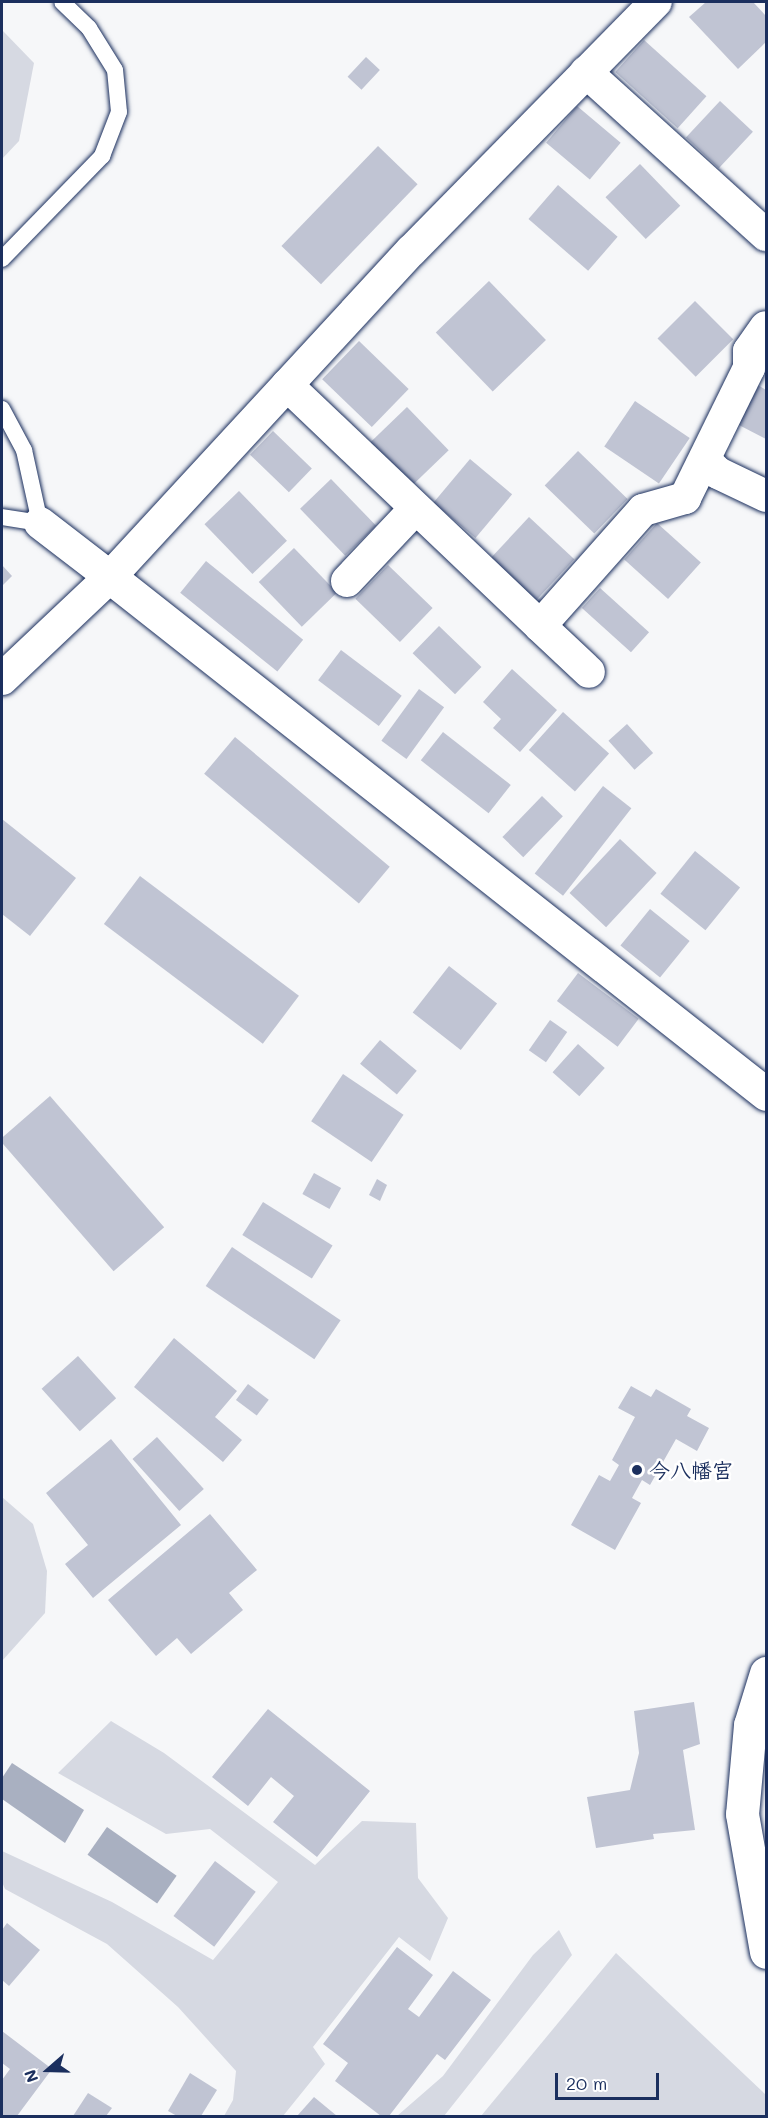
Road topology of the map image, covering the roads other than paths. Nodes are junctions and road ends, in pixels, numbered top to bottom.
1 (656, 2) edge
2 (70, 4) edge
3 (586, 72) junction
4 (766, 235) edge
5 (2, 259) edge
6 (766, 327) edge
7 (287, 385) junction
8 (2, 409) edge
9 (705, 460) junction
10 (766, 496) edge
11 (416, 508) junction
12 (2, 517) edge
13 (40, 523) junction
14 (110, 577) junction
15 (347, 581) dead end
16 (540, 626) junction
17 (589, 672) dead end
18 (2, 679) edge
19 (766, 1094) edge
20 (766, 1673) edge
21 (766, 1952) edge

1 - 3 street
2 - 5 lane
3 - 4 street
3 - 7 street
6 - 9 street
7 - 11 street
7 - 14 street
8 - 13 lane
9 - 10 street
9 - 16 street
11 - 15 street
11 - 16 street
12 - 13 lane
13 - 14 street
14 - 18 street
14 - 19 street
16 - 17 street
20 - 21 street

